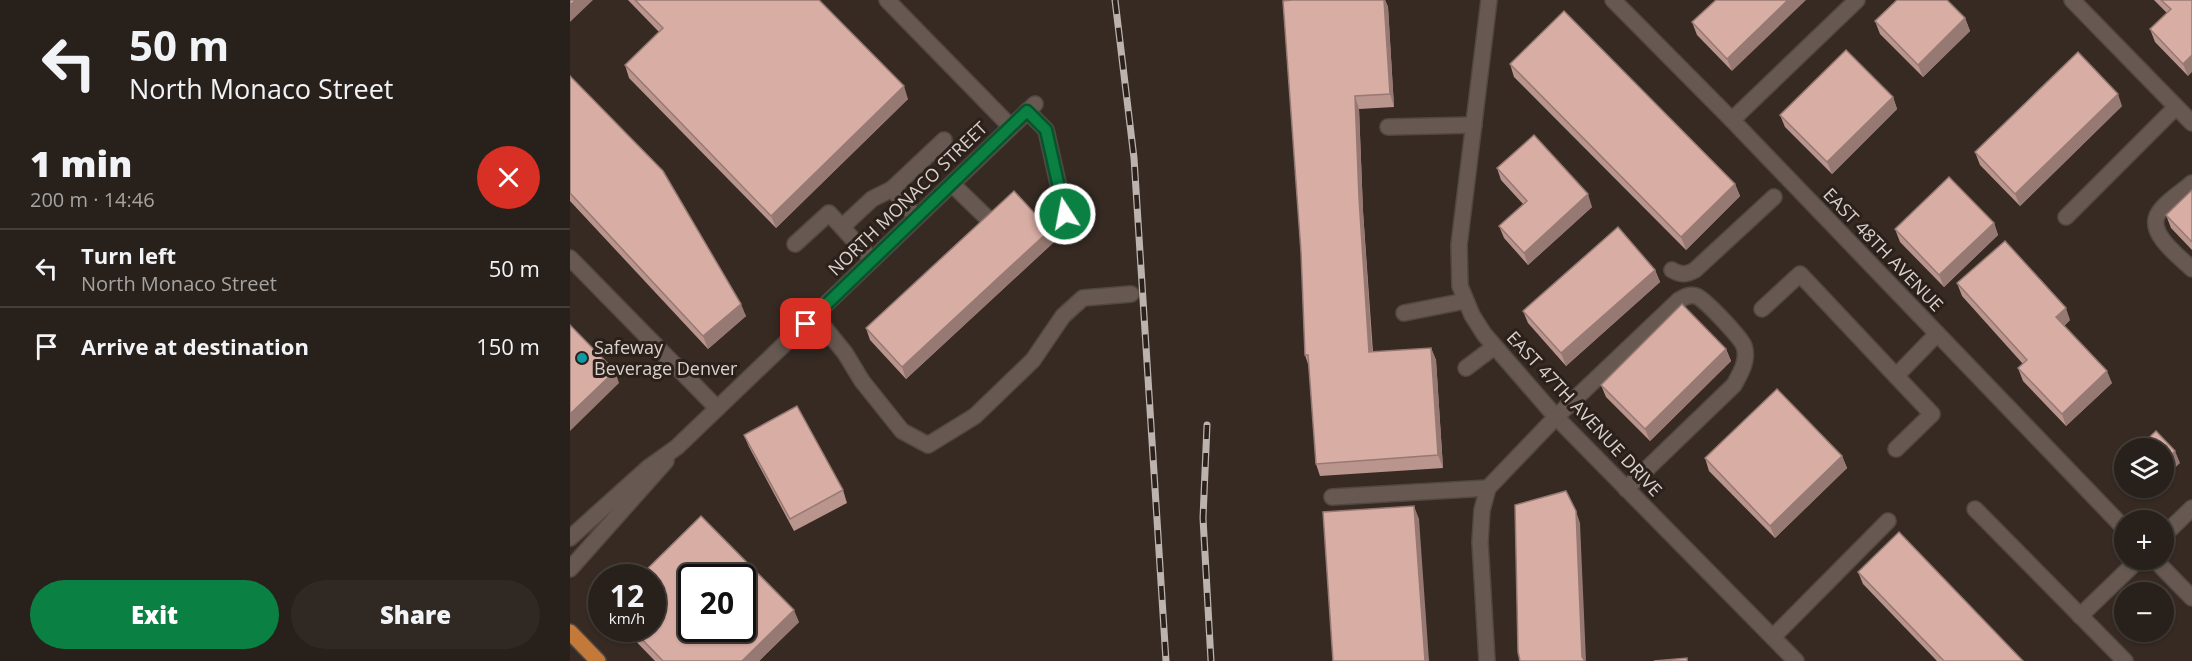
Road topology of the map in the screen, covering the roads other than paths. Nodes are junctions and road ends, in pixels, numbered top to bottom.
1 (887, 0) edge
2 (1489, 0) edge
3 (1613, 0) edge
4 (1857, 0) edge
5 (2072, 0) edge
6 (2176, 107) junction
7 (1732, 120) junction
8 (2192, 123) edge
9 (1474, 125) junction
10 (1011, 127) junction
11 (1388, 128) dead end
12 (944, 140) dead end
13 (2192, 183) edge
14 (952, 184) junction
15 (891, 189) junction
16 (1774, 197) dead end
17 (916, 217) junction
18 (986, 217) edge
19 (2066, 217) dead end
20 (842, 227) junction
21 (1054, 230) dead end
22 (795, 244) dead end
23 (570, 258) edge
24 (872, 260) junction
25 (2192, 269) edge
26 (1672, 270) dead end
27 (1131, 294) dead end
28 (1465, 301) junction
29 (1762, 309) dead end
30 (1404, 313) dead end
31 (815, 316) junction
32 (1937, 334) junction
33 (1494, 347) junction
34 (1466, 368) dead end
35 (1896, 376) junction
36 (717, 408) junction
37 (1556, 417) junction
38 (677, 447) junction
39 (1896, 450) dead end
40 (1488, 488) junction
41 (1626, 489) junction
42 (1332, 497) dead end
43 (2192, 508) edge
44 (1975, 509) dead end
45 (2114, 518) edge
46 (1888, 521) dead end
47 (2174, 525) edge
48 (570, 538) edge
49 (570, 569) edge
50 (2128, 570) edge
51 (2165, 570) edge
52 (2192, 598) edge
53 (2080, 616) junction
54 (570, 632) edge
55 (1773, 637) junction
56 (1791, 659) edge
57 (598, 661) edge
58 (1487, 661) edge
59 (2125, 661) edge

1 - 10 street
2 - 9 street, EAST 47TH AVENUE DRIVE
3 - 7 street, EAST 48TH AVENUE
4 - 7 street
5 - 6 street
6 - 8 street
6 - 19 street
7 - 32 street, EAST 48TH AVENUE
9 - 11 street
9 - 28 street, EAST 47TH AVENUE DRIVE
10 - 14 street, NORTH MONACO STREET
10 - 21 street, NORTH MONACO STREET
12 - 15 street
13 - 25 street
14 - 17 street, NORTH MONACO STREET
14 - 18 street
15 - 17 street
15 - 20 street
16 - 26 street
17 - 24 street, NORTH MONACO STREET
20 - 22 street
20 - 24 street
23 - 36 street
24 - 31 street, NORTH MONACO STREET
27 - 31 street
28 - 30 street
28 - 33 street, EAST 47TH AVENUE DRIVE
29 - 35 street
31 - 36 street, NORTH MONACO STREET
32 - 35 street
32 - 45 street, EAST 48TH AVENUE
33 - 34 street
33 - 37 street, EAST 47TH AVENUE DRIVE
35 - 39 street
36 - 38 street, NORTH MONACO STREET
37 - 40 street
37 - 41 street, EAST 47TH AVENUE DRIVE
37 - 41 street
38 - 48 street, NORTH MONACO STREET
38 - 49 street, NORTH MONACO STREET
40 - 42 street
40 - 58 street
41 - 55 street, EAST 47TH AVENUE DRIVE
43 - 47 street
44 - 53 street
46 - 55 street
50 - 53 street
51 - 52 street
53 - 59 street
54 - 57 main road
55 - 56 street, EAST 47TH AVENUE DRIVE

